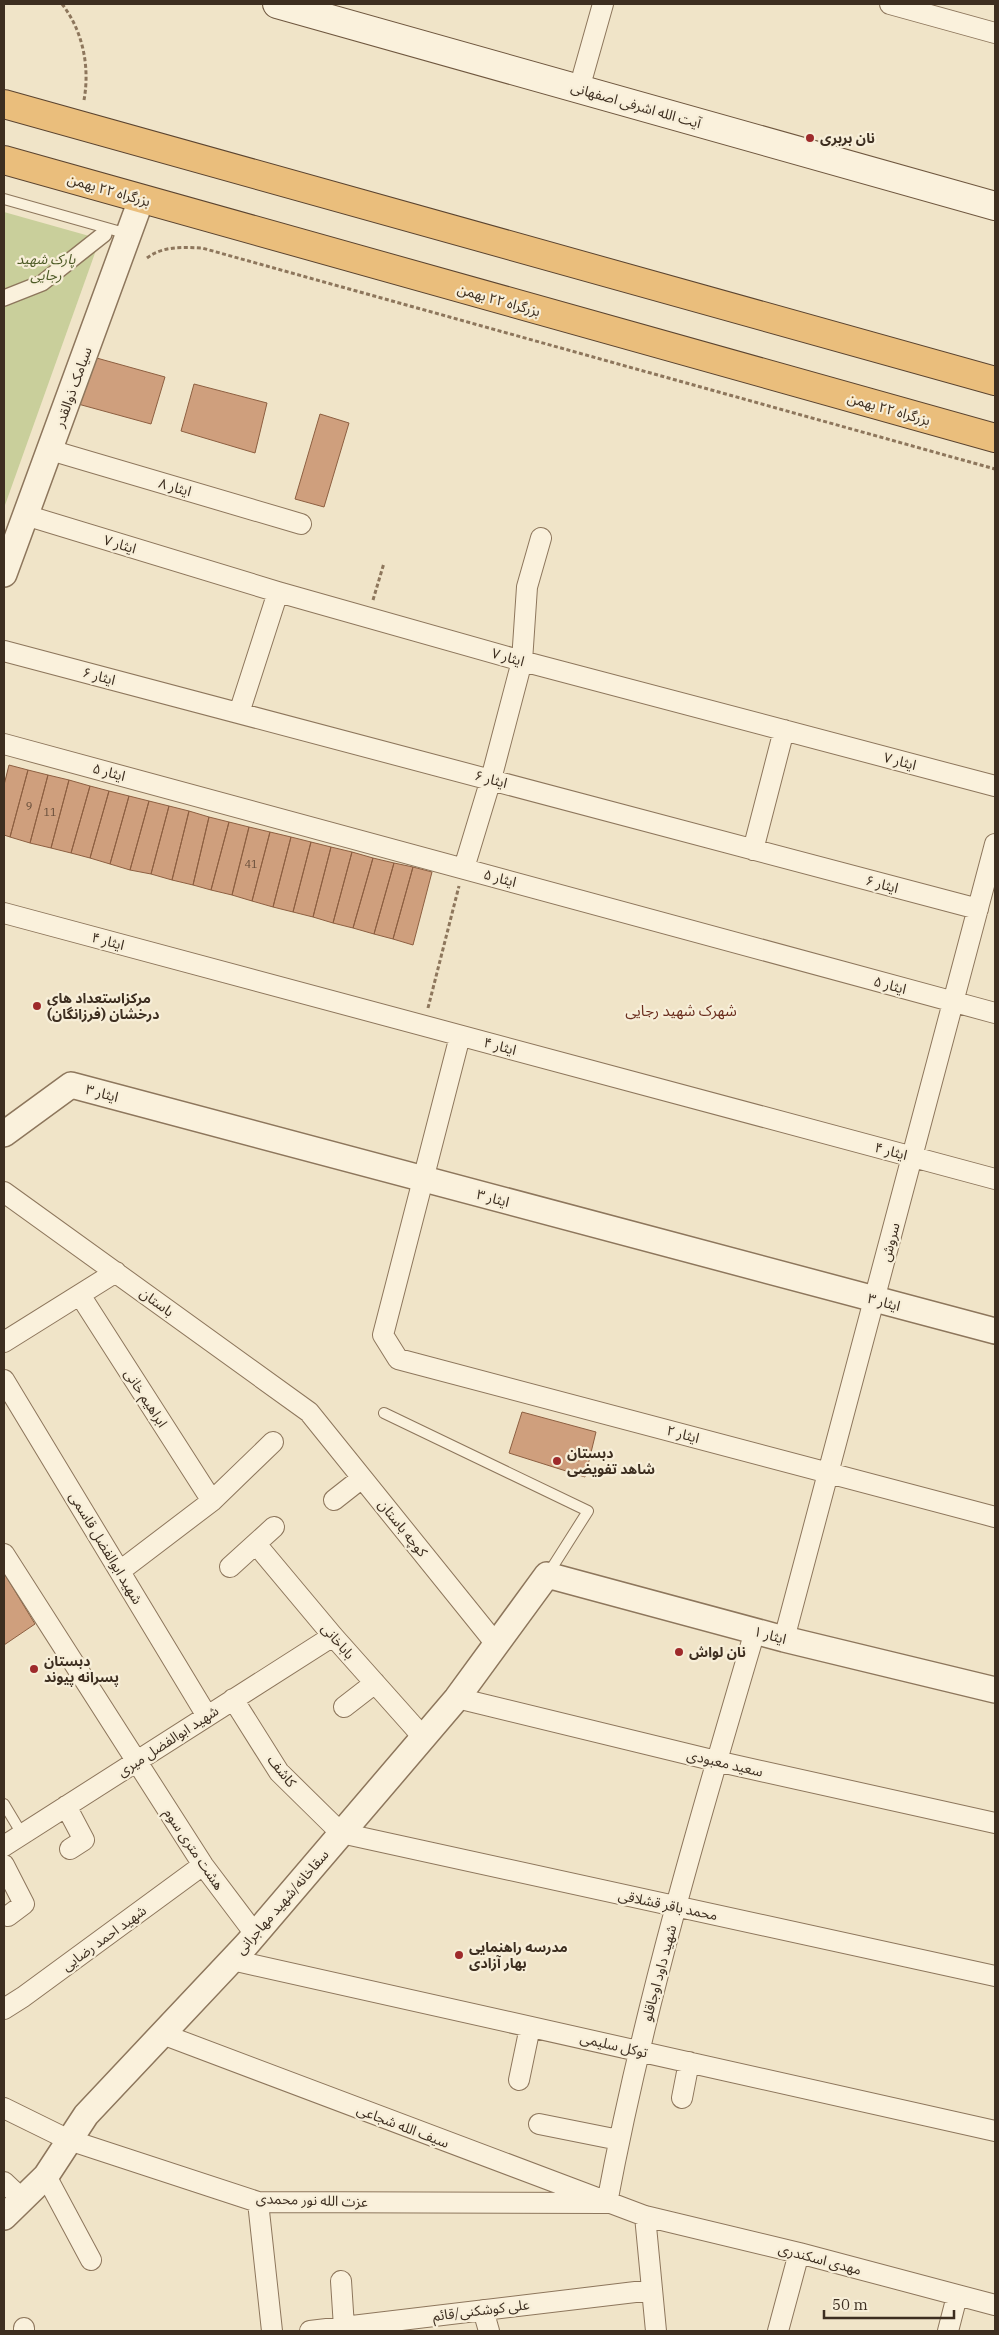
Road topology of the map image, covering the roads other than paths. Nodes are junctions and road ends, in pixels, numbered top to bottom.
1 (277, 4) edge
2 (603, 4) edge
3 (890, 4) edge
4 (305, 8) edge
5 (995, 33) edge
6 (579, 89) junction
7 (4, 104) edge
8 (4, 160) edge
9 (4, 199) edge
10 (141, 200) junction
11 (995, 206) edge
12 (104, 234) dead end
13 (129, 234) junction
14 (4, 298) edge
15 (995, 381) edge
16 (995, 438) edge
17 (50, 450) junction
18 (25, 515) junction
19 (301, 524) dead end
20 (541, 538) dead end
21 (4, 574) edge
22 (278, 592) junction
23 (4, 651) edge
24 (522, 661) junction
25 (238, 713) junction
26 (784, 730) junction
27 (4, 744) edge
28 (491, 779) junction
29 (995, 786) edge
30 (995, 844) edge
31 (753, 850) junction
32 (464, 868) junction
33 (978, 909) junction
34 (4, 913) edge
35 (954, 1002) junction
36 (995, 1013) edge
37 (460, 1036) junction
38 (4, 1134) edge
39 (912, 1157) junction
40 (423, 1179) junction
41 (995, 1180) edge
42 (4, 1192) edge
43 (116, 1272) junction
44 (80, 1295) junction
45 (874, 1299) junction
46 (995, 1331) edge
47 (4, 1342) edge
48 (4, 1380) edge
49 (309, 1412) joint
50 (384, 1413) dead end
51 (273, 1442) dead end
52 (828, 1473) junction
53 (362, 1478) junction
54 (334, 1500) dead end
55 (212, 1501) junction
56 (995, 1517) edge
57 (274, 1527) dead end
58 (256, 1544) junction
59 (4, 1554) edge
60 (230, 1567) dead end
61 (120, 1570) junction
62 (547, 1575) junction
63 (755, 1631) junction
64 (333, 1636) junction
65 (784, 1639) junction
66 (496, 1644) junction
67 (375, 1683) junction
68 (995, 1690) edge
69 (456, 1698) junction
70 (233, 1699) junction
71 (344, 1707) dead end
72 (207, 1716) junction
73 (423, 1737) junction
74 (716, 1761) junction
75 (135, 1762) junction
76 (4, 1804) edge
77 (66, 1806) junction
78 (995, 1823) edge
79 (341, 1833) junction
80 (22, 1834) junction
81 (4, 1846) edge
82 (70, 1849) dead end
83 (4, 1865) edge
84 (203, 1865) junction
85 (677, 1907) junction
86 (8, 1916) dead end
87 (255, 1934) junction
88 (232, 1960) junction
89 (995, 1976) edge
90 (4, 2009) edge
91 (530, 2027) junction
92 (162, 2034) junction
93 (638, 2051) junction
94 (689, 2062) junction
95 (519, 2080) dead end
96 (682, 2098) dead end
97 (7, 2113) edge
98 (539, 2124) dead end
99 (995, 2131) edge
100 (69, 2140) junction
101 (619, 2140) junction
102 (46, 2176) junction
103 (4, 2182) edge
104 (22, 2199) junction
105 (258, 2202) junction
106 (607, 2203) junction
107 (645, 2216) junction
108 (4, 2217) edge
109 (799, 2253) junction
110 (91, 2260) dead end
111 (340, 2281) dead end
112 (652, 2290) junction
113 (956, 2296) junction
114 (995, 2305) edge
115 (483, 2310) junction
116 (344, 2327) junction
117 (272, 2331) edge
118 (310, 2331) edge
119 (489, 2331) edge
120 (656, 2331) edge
121 (778, 2331) edge
122 (948, 2331) edge

1 - 4 main road, آیت الله اشرفی اصفهانی
2 - 6 street
3 - 5 street
4 - 6 main road, آیت الله اشرفی اصفهانی
6 - 11 main road, آیت الله اشرفی اصفهانی
7 - 15 highway
8 - 10 highway, بزرگراه ۲۲ بهمن
9 - 13 lane
10 - 13 street, سیامک ذوالقدر
10 - 16 highway, بزرگراه ۲۲ بهمن
12 - 14 street
13 - 17 street, سیامک ذوالقدر
17 - 18 street, سیامک ذوالقدر
17 - 19 street, ایثار ۸
18 - 21 street, سیامک ذوالقدر
18 - 22 street, ایثار ۷
20 - 24 street
22 - 24 street, ایثار ۷
22 - 25 street
23 - 25 street, ایثار ۶
24 - 26 street, ایثار ۷
24 - 28 street
25 - 28 street, ایثار ۶
26 - 29 street, ایثار ۷
26 - 31 street
27 - 32 street, ایثار ۵
28 - 31 street, ایثار ۶
28 - 32 street
30 - 33 street, سروش
31 - 33 street, ایثار ۶
32 - 35 street, ایثار ۵
33 - 35 street, سروش
34 - 37 street, ایثار ۴
35 - 36 street, ایثار ۵
35 - 39 street, سروش
37 - 39 street, ایثار ۴
37 - 40 street
38 - 40 street, ایثار ۳
39 - 41 street, ایثار ۴
39 - 45 street, سروش
40 - 45 street, ایثار ۳
40 - 52 street, ایثار ۲
42 - 43 street, باستان
43 - 44 street
43 - 49 street, باستان
44 - 47 street
44 - 55 street, ابراهیم خانی
45 - 46 street, ایثار ۳
45 - 52 street, سروش
48 - 61 street, شهید ابوالفضل قاسمی
49 - 53 street, کوچه باستان
50 - 62 lane
51 - 55 street
52 - 56 street, ایثار ۲
52 - 65 street, سروش
53 - 54 street
53 - 66 street, کوچه باستان
55 - 61 street
57 - 58 street
58 - 60 street
58 - 64 street, باباخانی
59 - 75 street, هشت متری سوم
61 - 72 street, شهید ابوالفضل قاسمی
62 - 63 street, ایثار ۱
62 - 66 street, سقاخانه/شهید مهاجرانی
63 - 65 street, ایثار ۱
63 - 74 street, شهید داود اوجاقلو
64 - 67 street, باباخانی
64 - 70 street, شهید ابوالفضل میری
65 - 68 street, ایثار ۱
66 - 69 street, سقاخانه/شهید مهاجرانی
67 - 71 street
67 - 73 street, باباخانی
69 - 73 street, سقاخانه/شهید مهاجرانی
69 - 74 street, سعید معبودی
70 - 72 street, شهید ابوالفضل میری
70 - 79 street, کاشف
72 - 75 street, شهید ابوالفضل میری
73 - 79 street, سقاخانه/شهید مهاجرانی
74 - 78 street, سعید معبودی
74 - 85 street, شهید داود اوجاقلو
75 - 77 street, شهید ابوالفضل میری
75 - 84 street, هشت متری سوم
76 - 80 lane
77 - 80 street, شهید ابوالفضل میری
77 - 82 street
79 - 85 street, محمد باقر قشلاقی
79 - 87 street, سقاخانه/شهید مهاجرانی
80 - 81 street, شهید ابوالفضل میری
83 - 86 street
84 - 87 street, هشت متری سوم
84 - 90 street, شهید احمد رضایی
85 - 89 street, محمد باقر قشلاقی
85 - 93 street, شهید داود اوجاقلو
87 - 88 street, سقاخانه/شهید مهاجرانی
88 - 91 street, توکل سلیمی
88 - 92 street, سقاخانه/شهید مهاجرانی
91 - 93 street, توکل سلیمی
91 - 95 street
92 - 100 street, سقاخانه/شهید مهاجرانی
92 - 106 street, سیف الله شجاعی
93 - 94 street, توکل سلیمی
93 - 101 street, شهید داود اوجاقلو
94 - 96 street
94 - 99 street, توکل سلیمی
97 - 100 street, عزت الله نور محمدی
98 - 101 street
100 - 102 street, سقاخانه/شهید مهاجرانی
100 - 105 street, عزت الله نور محمدی
101 - 106 street, شهید داود اوجاقلو
102 - 104 street, سقاخانه/شهید مهاجرانی
102 - 110 street
103 - 104 street
104 - 108 street, سقاخانه/شهید مهاجرانی
105 - 106 street, عزت الله نور محمدی
105 - 117 street
106 - 107 street, سیف الله شجاعی
107 - 109 street, مهدی اسکندری
107 - 112 street
109 - 113 street, مهدی اسکندری
109 - 121 street
111 - 116 street
112 - 115 street, علی کوشکنی/قائم
112 - 120 street
113 - 114 street, مهدی اسکندری
113 - 122 street
115 - 116 street, علی کوشکنی/قائم
115 - 119 street
116 - 118 street, علی کوشکنی/قائم

